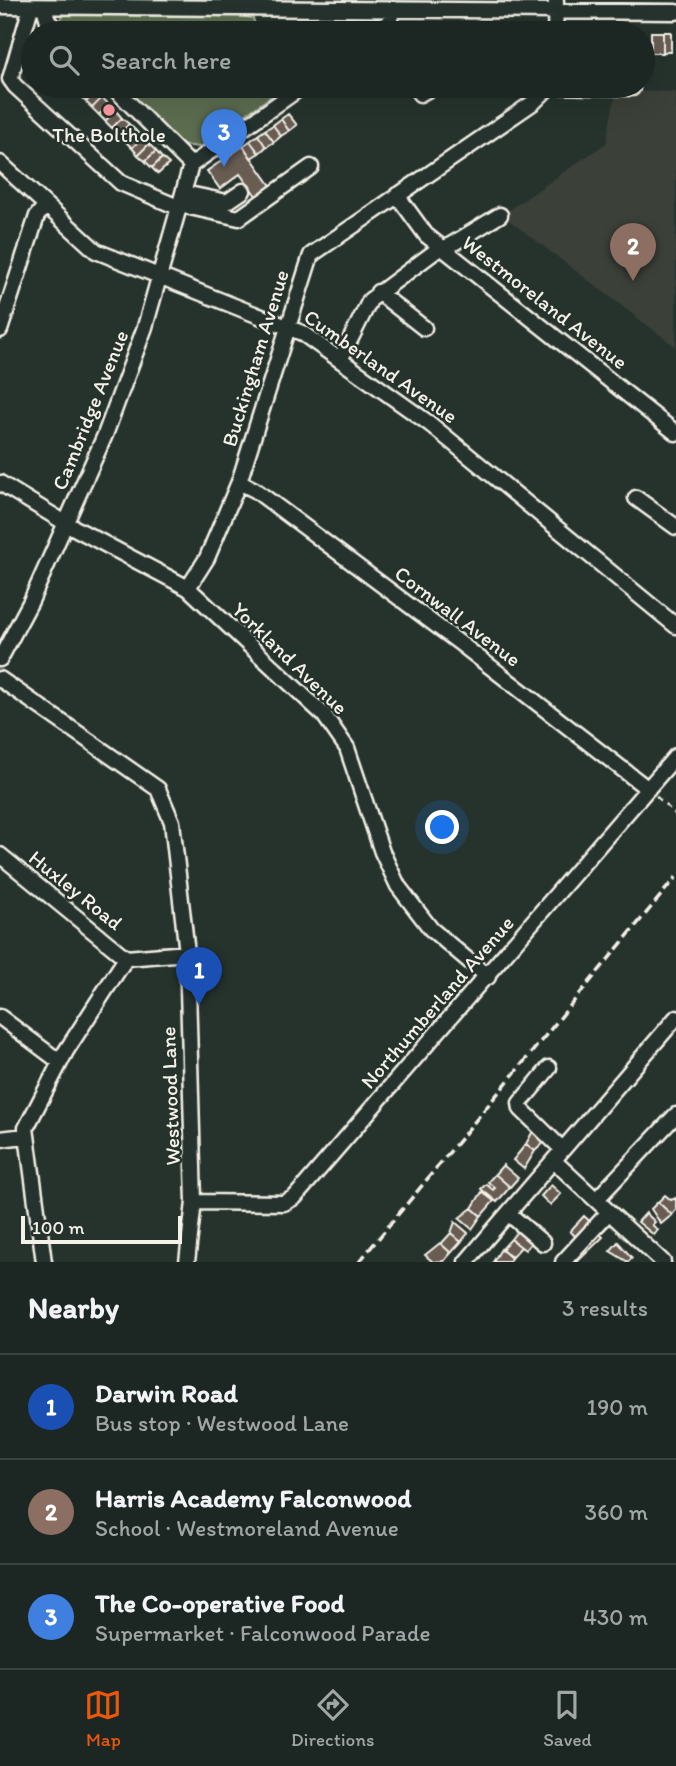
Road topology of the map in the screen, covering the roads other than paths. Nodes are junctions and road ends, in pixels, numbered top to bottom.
1 (556, 5) edge
2 (0, 6) edge
3 (37, 7) junction
4 (393, 9) junction
5 (676, 12) edge
6 (32, 21) edge
7 (47, 21) edge
8 (389, 21) edge
9 (21, 50) edge
10 (21, 91) edge
11 (28, 98) edge
12 (124, 98) edge
13 (277, 98) edge
14 (538, 98) edge
15 (0, 163) edge
16 (191, 165) junction
17 (311, 167) dead end
18 (243, 191) dead end
19 (397, 195) junction
20 (182, 202) junction
21 (46, 205) junction
22 (500, 215) dead end
23 (443, 248) junction
24 (160, 276) junction
25 (378, 292) junction
26 (287, 325) junction
27 (424, 328) dead end
28 (0, 330) edge
29 (340, 360) junction
30 (676, 433) edge
31 (239, 482) junction
32 (0, 483) edge
33 (636, 498) dead end
34 (67, 524) junction
35 (676, 527) edge
36 (188, 588) junction
37 (676, 626) edge
38 (0, 659) edge
39 (0, 679) edge
40 (676, 756) edge
41 (648, 789) junction
42 (0, 855) edge
43 (187, 953) junction
44 (126, 958) junction
45 (488, 977) junction
46 (0, 1017) edge
47 (676, 1018) edge
48 (60, 1062) junction
49 (549, 1068) dead end
50 (676, 1115) edge
51 (25, 1136) junction
52 (0, 1139) edge
53 (558, 1155) junction
54 (596, 1200) junction
55 (194, 1202) junction
56 (609, 1212) junction
57 (508, 1213) junction
58 (543, 1243) dead end
59 (44, 1262) edge
60 (187, 1262) edge
61 (466, 1262) edge
62 (563, 1262) edge
63 (663, 1262) edge

1 - 4 street
1 - 5 street
2 - 3 street
3 - 4 street
3 - 6 street
3 - 7 street
4 - 8 street
9 - 10 street
11 - 20 street
12 - 16 street
13 - 16 street
14 - 19 street, Buckingham Avenue
15 - 21 street, Cumberland Avenue
16 - 20 street, Cambridge Avenue
17 - 20 street
18 - 20 street
19 - 23 street, Westmoreland Avenue
19 - 26 street, Buckingham Avenue
20 - 24 street, Cambridge Avenue
21 - 24 street, Cumberland Avenue
21 - 28 street
22 - 23 street
23 - 25 street
23 - 30 street, Westmoreland Avenue
24 - 26 street, Cumberland Avenue
24 - 34 street, Cambridge Avenue
25 - 27 street
25 - 29 street
26 - 29 street, Cumberland Avenue
26 - 31 street, Buckingham Avenue
29 - 37 street, Cumberland Avenue
31 - 36 street, Buckingham Avenue
31 - 41 street, Cornwall Avenue
32 - 34 street, Yorkland Avenue
33 - 35 street
34 - 36 street, Yorkland Avenue
34 - 38 street, Cambridge Avenue
36 - 45 street, Yorkland Avenue
39 - 43 street, Westwood Lane
40 - 41 street, Northumberland Avenue
41 - 45 street, Northumberland Avenue
42 - 44 street, Huxley Road
43 - 44 street
43 - 55 street, Westwood Lane
44 - 48 street
45 - 55 street, Northumberland Avenue
46 - 48 street
47 - 53 street
48 - 51 street
49 - 53 street
50 - 54 street
51 - 52 street
51 - 59 street
53 - 54 street
53 - 57 street
54 - 56 street
55 - 60 street, Westwood Lane
56 - 62 street
56 - 63 street
57 - 58 street
57 - 61 street

